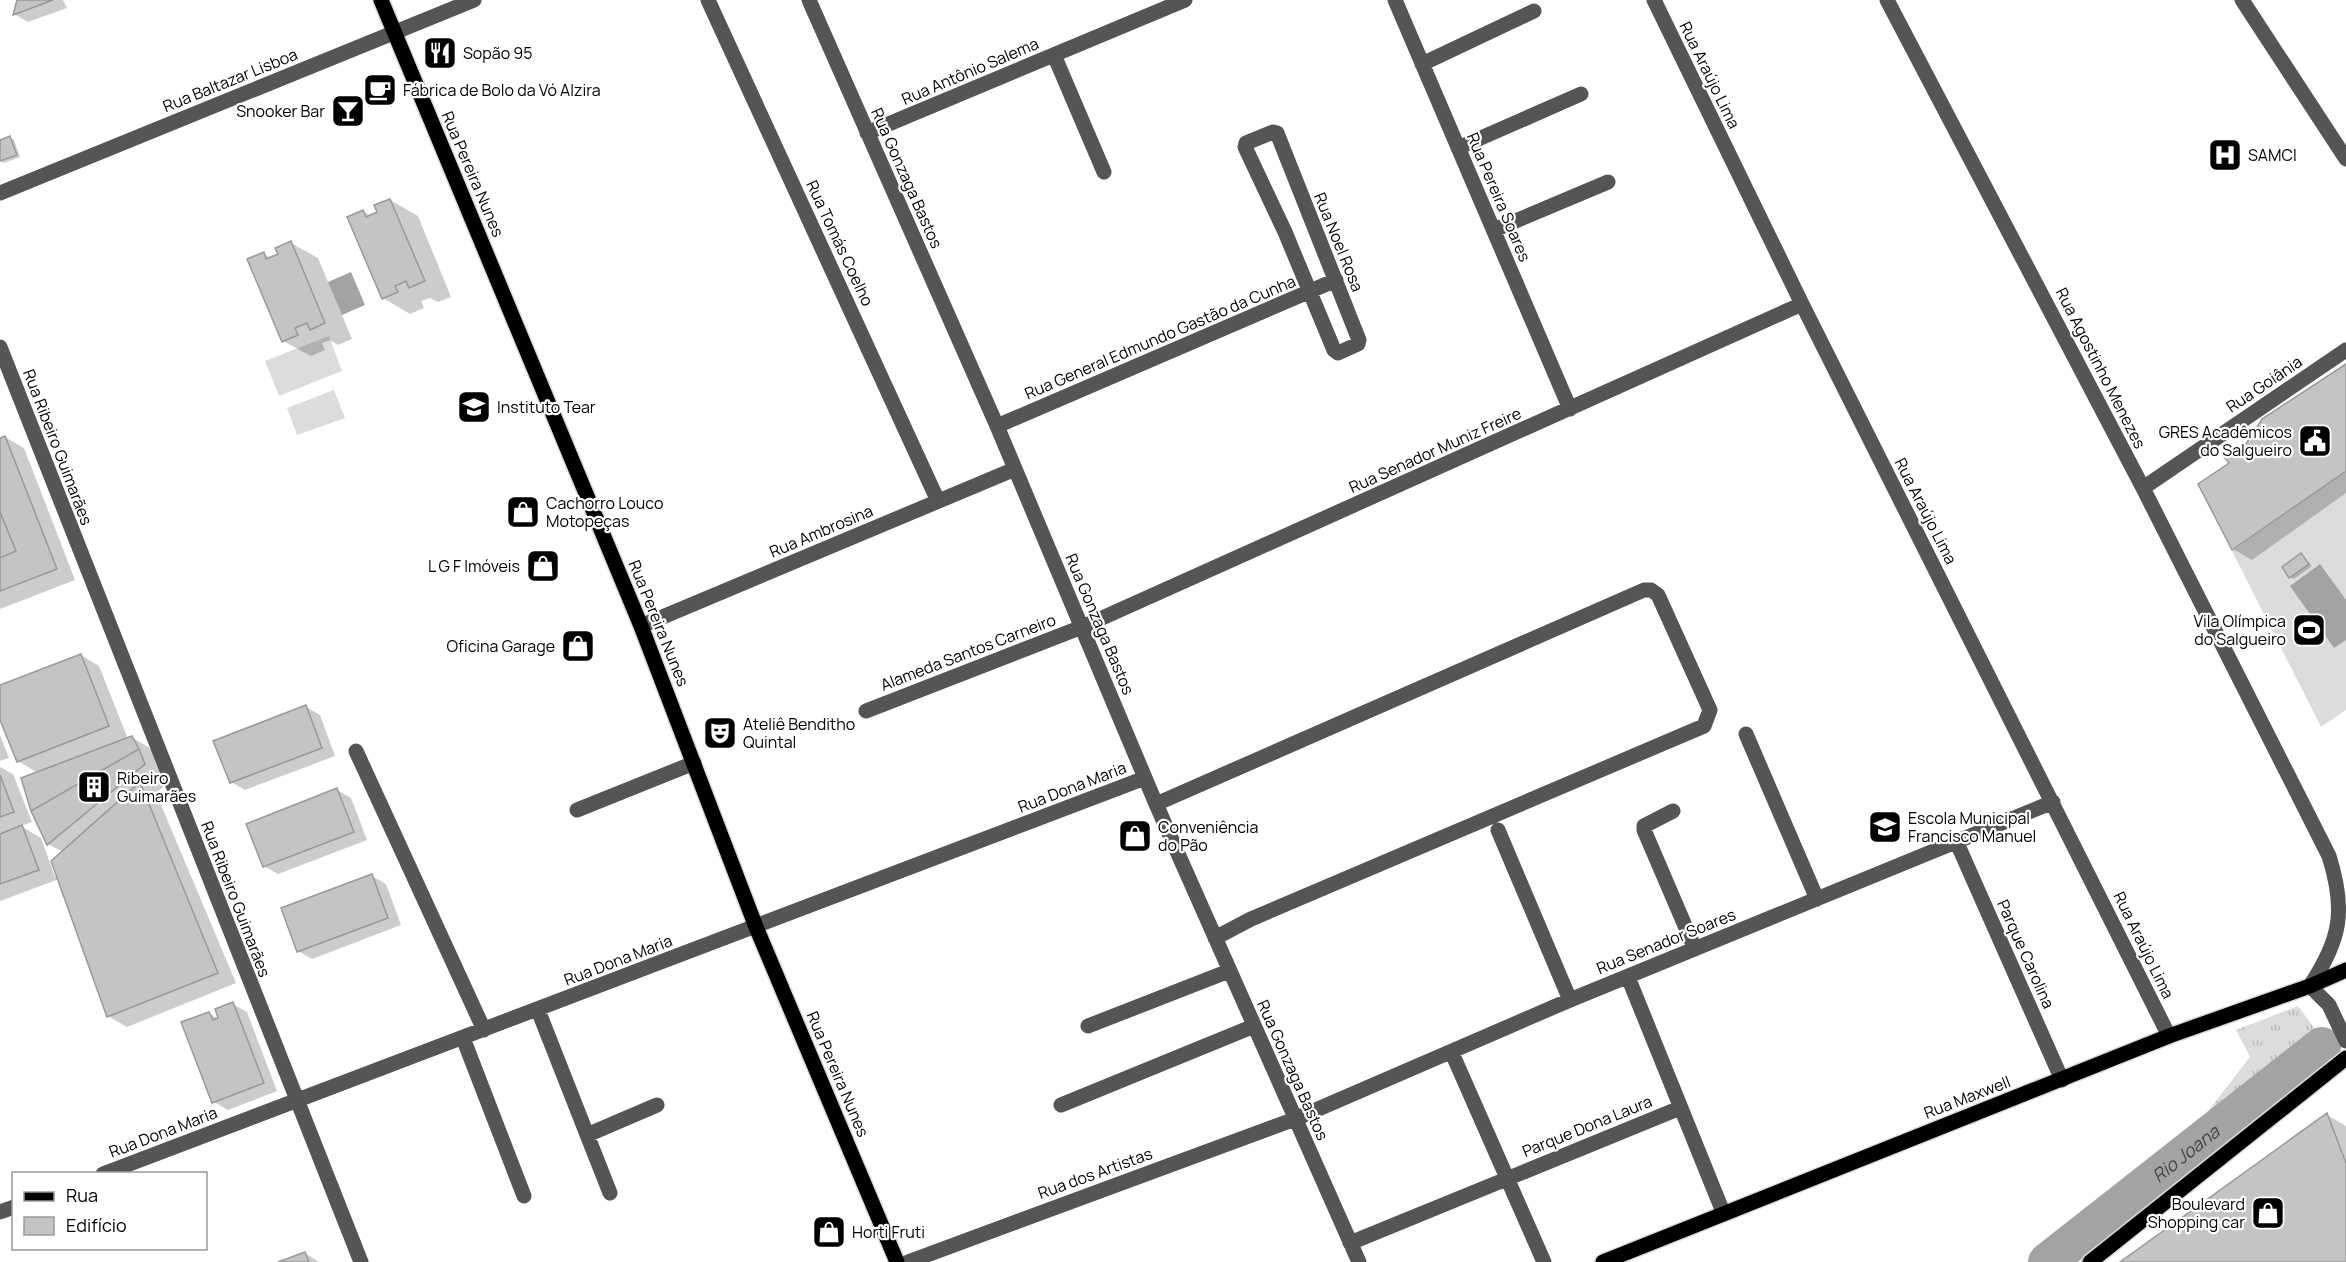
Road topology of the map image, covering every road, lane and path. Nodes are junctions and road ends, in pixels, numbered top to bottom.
1 (381, 0) edge
2 (474, 0) edge
3 (708, 0) edge
4 (809, 0) edge
5 (1185, 0) edge
6 (1395, 0) edge
7 (1654, 0) edge
8 (1887, 0) edge
9 (2242, 0) edge
10 (1161, 4) edge
11 (1534, 11) dead end
12 (395, 33) junction
13 (1054, 55) junction
14 (1422, 64) junction
15 (1581, 94) dead end
16 (867, 134) junction
17 (1458, 148) junction
18 (2346, 159) edge
19 (1104, 172) dead end
20 (1608, 182) dead end
21 (0, 193) edge
22 (1494, 230) junction
23 (1336, 280) junction
24 (1311, 292) junction
25 (1802, 304) junction
26 (0, 347) edge
27 (2346, 350) edge
28 (1570, 409) junction
29 (997, 426) junction
30 (1015, 469) junction
31 (2143, 488) junction
32 (938, 501) junction
33 (641, 626) junction
34 (1082, 627) junction
35 (867, 711) dead end
36 (1746, 734) dead end
37 (356, 751) dead end
38 (694, 763) junction
39 (1145, 778) junction
40 (2053, 802) junction
41 (1156, 804) junction
42 (577, 810) dead end
43 (1673, 811) dead end
44 (1498, 830) dead end
45 (1957, 843) junction
46 (1817, 899) junction
47 (756, 927) junction
48 (1215, 938) junction
49 (1695, 949) junction
50 (2346, 970) edge
51 (1229, 972) junction
52 (1628, 977) junction
53 (2310, 986) junction
54 (1570, 1000) junction
55 (538, 1010) junction
56 (1088, 1026) dead end
57 (1254, 1026) junction
58 (484, 1030) junction
59 (2169, 1036) junction
60 (463, 1038) junction
61 (2346, 1041) edge
62 (1452, 1053) junction
63 (2346, 1058) edge
64 (2062, 1080) junction
65 (296, 1101) junction
66 (657, 1105) dead end
67 (1061, 1106) dead end
68 (1680, 1108) junction
69 (1295, 1119) junction
70 (587, 1135) junction
71 (106, 1172) edge
72 (1508, 1178) junction
73 (610, 1193) dead end
74 (524, 1196) dead end
75 (1723, 1212) junction
76 (1350, 1243) junction
77 (361, 1262) edge
78 (897, 1262) edge
79 (908, 1262) edge
80 (1359, 1262) edge
81 (1544, 1262) edge
82 (1603, 1262) edge
83 (2090, 1262) edge

1 - 12 main road, Rua Pereira Nunes
2 - 12 street, Rua Baltazar Lisboa
3 - 32 street, Rua Tomás Coelho
4 - 16 street, Rua Gonzaga Bastos
5 - 10 street, Rua Antônio Salema
6 - 14 street, Rua Pereira Soares
7 - 25 street, Rua Araújo Lima
8 - 31 street, Rua Agostinho Menezes
9 - 18 street
10 - 13 street, Rua Antônio Salema
11 - 14 street
12 - 21 street, Rua Baltazar Lisboa
12 - 33 main road, Rua Pereira Nunes
13 - 16 street, Rua Antônio Salema
13 - 19 street, Rua Antônio Salema
14 - 17 street, Rua Pereira Soares
15 - 17 street
16 - 29 street, Rua Gonzaga Bastos
17 - 22 street, Rua Pereira Soares
20 - 22 street
22 - 28 street, Rua Pereira Soares
23 - 24 street, Rua General Edmundo Gastão da Cunha
23 - 24 street, Rua Noel Rosa
23 - 24 street, Rua Noel Rosa
24 - 29 street, Rua General Edmundo Gastão da Cunha
25 - 28 street, Rua Senador Muniz Freire
25 - 40 street, Rua Araújo Lima
26 - 65 street, Rua Ribeiro Guimarães
27 - 31 street, Rua Goiânia
28 - 34 street, Rua Senador Muniz Freire
29 - 30 street, Rua Gonzaga Bastos
30 - 32 street, Rua Ambrosina
30 - 34 street, Rua Gonzaga Bastos
31 - 53 street, Rua Agostinho Menezes
32 - 33 street, Rua Ambrosina
33 - 38 main road, Rua Pereira Nunes
34 - 35 street, Alameda Santos Carneiro
34 - 39 street, Rua Gonzaga Bastos
36 - 46 street
37 - 58 street
38 - 42 street
38 - 47 main road, Rua Pereira Nunes
39 - 41 street, Rua Gonzaga Bastos
39 - 47 street, Rua Dona Maria
40 - 45 street, Rua Senador Soares
40 - 59 street, Rua Araújo Lima
41 - 48 street, Rua Gonzaga Bastos
41 - 48 street
43 - 49 street
44 - 54 street
45 - 46 street, Rua Senador Soares
45 - 64 street, Parque Carolina
46 - 49 street, Rua Senador Soares
47 - 55 street, Rua Dona Maria
47 - 78 main road, Rua Pereira Nunes
48 - 51 street, Rua Gonzaga Bastos
49 - 52 street, Rua Senador Soares
50 - 53 main road, Rua Maxwell
51 - 56 street
51 - 57 street, Rua Gonzaga Bastos
52 - 54 street, Rua Senador Soares
52 - 68 street, Parque Dona Laura
53 - 59 main road, Rua Maxwell
53 - 61 street
54 - 62 street, Rua Senador Soares
55 - 58 street, Rua Dona Maria
55 - 70 street
57 - 67 street
57 - 69 street, Rua Gonzaga Bastos
58 - 60 street, Rua Dona Maria
59 - 64 main road, Rua Maxwell
60 - 65 street, Rua Dona Maria
60 - 74 street
62 - 69 street, Rua Senador Soares
62 - 72 street, Parque Dona Laura
63 - 83 main road
64 - 75 main road, Rua Maxwell
65 - 71 street, Rua Dona Maria
65 - 77 street, Rua Ribeiro Guimarães
66 - 70 street
68 - 72 street, Parque Dona Laura
68 - 75 street, Parque Dona Laura
69 - 76 street, Rua Gonzaga Bastos
69 - 79 street, Rua dos Artistas
70 - 73 street
72 - 76 street, Parque Dona Laura
72 - 81 street, Parque Dona Laura
75 - 82 main road, Rua Maxwell
76 - 80 street, Rua Gonzaga Bastos

